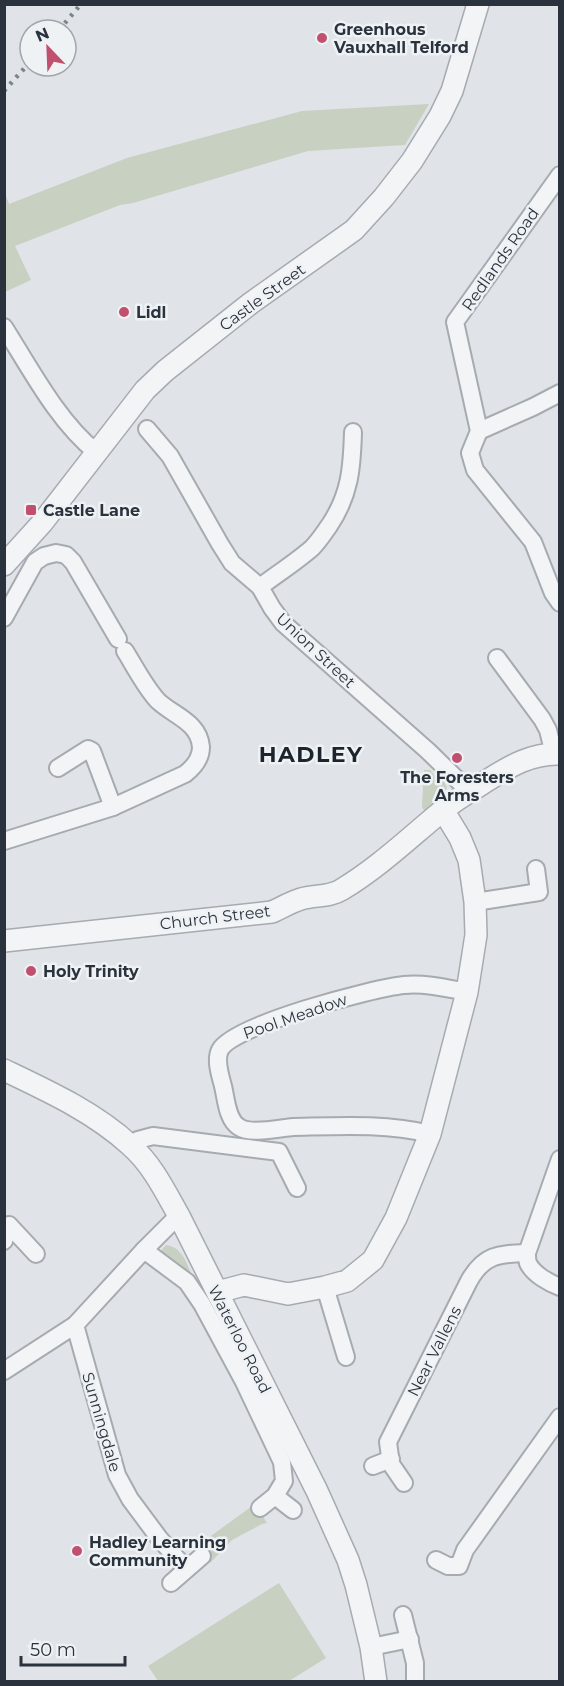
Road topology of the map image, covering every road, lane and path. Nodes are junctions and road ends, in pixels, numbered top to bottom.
1 (478, 4) edge
2 (560, 175) edge
3 (4, 327) edge
4 (560, 393) edge
5 (147, 429) dead end
6 (479, 431) junction
7 (353, 432) dead end
8 (96, 452) junction
9 (4, 565) edge
10 (260, 587) junction
11 (560, 603) edge
12 (4, 618) edge
13 (497, 658) dead end
14 (557, 754) edge
15 (58, 768) dead end
16 (470, 792) junction
17 (113, 807) junction
18 (443, 810) junction
19 (4, 841) edge
20 (536, 869) dead end
21 (475, 902) junction
22 (4, 941) edge
23 (467, 992) junction
24 (4, 1070) edge
25 (430, 1134) junction
26 (131, 1145) junction
27 (560, 1159) edge
28 (297, 1188) dead end
29 (179, 1216) junction
30 (4, 1240) edge
31 (144, 1250) junction
32 (527, 1253) junction
33 (36, 1254) dead end
34 (325, 1287) junction
35 (560, 1287) edge
36 (218, 1293) junction
37 (75, 1325) junction
38 (346, 1357) dead end
39 (4, 1371) edge
40 (560, 1417) edge
41 (391, 1459) junction
42 (373, 1466) dead end
43 (404, 1483) dead end
44 (275, 1497) junction
45 (260, 1508) dead end
46 (293, 1510) dead end
47 (202, 1556) dead end
48 (436, 1560) dead end
49 (186, 1569) junction
50 (171, 1583) dead end
51 (403, 1615) dead end
52 (410, 1639) junction
53 (371, 1647) junction
54 (376, 1682) edge
55 (415, 1682) edge

1 - 8 street, Castle Street
2 - 6 street, Redlands Road
3 - 8 street
4 - 6 street
5 - 10 street, Union Street
6 - 11 street, Redlands Road
7 - 10 street
8 - 9 street, Castle Street
10 - 16 street, Union Street
12 - 17 street
13 - 14 street
14 - 16 street, Church Street
15 - 17 street
16 - 18 street, Church Street
17 - 19 street
18 - 21 street
18 - 22 street, Church Street
20 - 21 street
21 - 23 street
23 - 25 street
23 - 25 street, Pool Meadow
24 - 26 street, Waterloo Road
25 - 34 street
26 - 28 street
26 - 29 street, Waterloo Road
27 - 32 street
29 - 31 street
29 - 36 street, Waterloo Road
30 - 33 street
31 - 37 street
31 - 44 street
32 - 35 street
32 - 41 street, Near Vallens
34 - 36 street
34 - 38 street
36 - 53 street, Waterloo Road
37 - 39 street
37 - 49 street, Sunningdale
40 - 48 street
41 - 42 street
41 - 43 street
44 - 45 street
44 - 46 street
47 - 49 street
49 - 50 street
51 - 52 street
52 - 53 street
52 - 55 street
53 - 54 street, Waterloo Road

